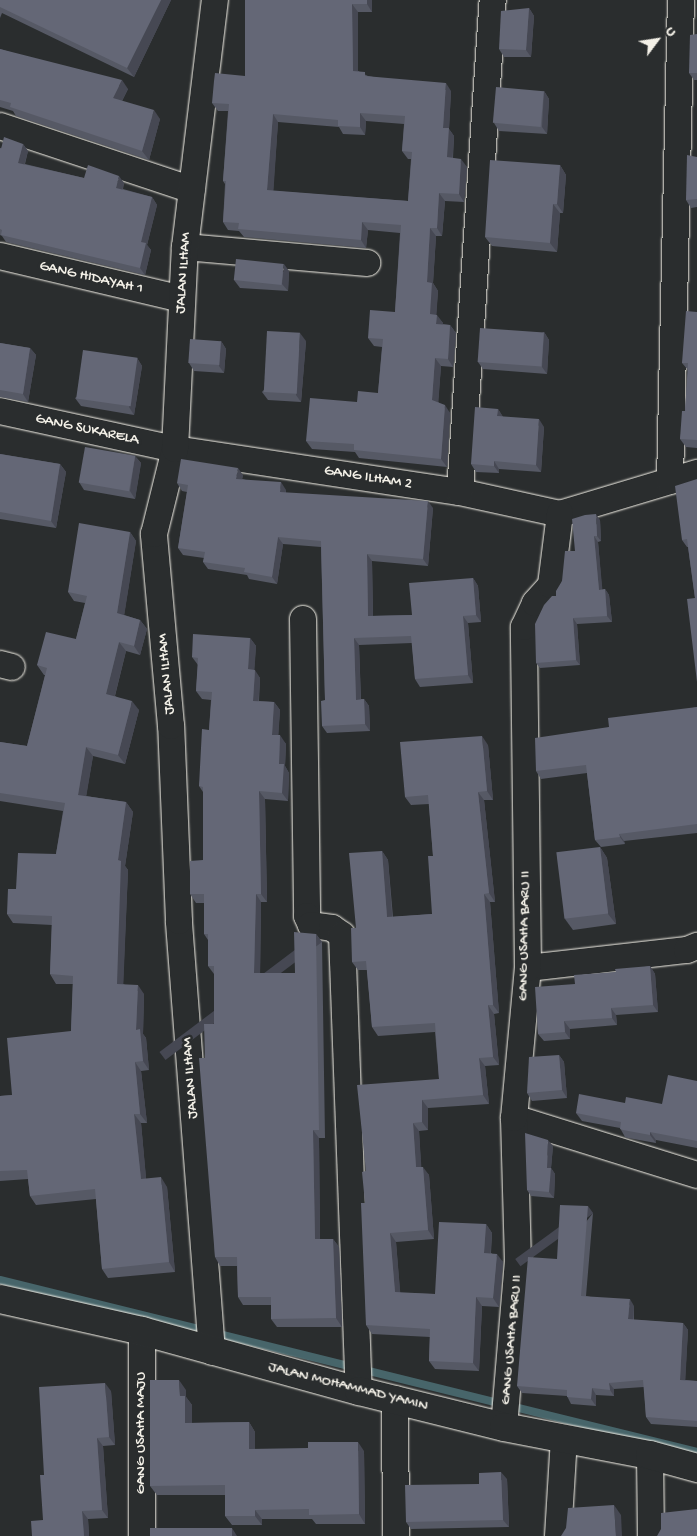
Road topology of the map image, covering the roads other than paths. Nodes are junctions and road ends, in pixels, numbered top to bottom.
1 (215, 0) edge
2 (493, 0) edge
3 (681, 0) edge
4 (0, 126) edge
5 (192, 190) junction
6 (185, 247) junction
7 (0, 256) edge
8 (367, 263) dead end
9 (182, 299) junction
10 (0, 411) edge
11 (175, 449) junction
12 (697, 473) edge
13 (670, 481) junction
14 (460, 492) junction
15 (560, 514) junction
16 (303, 618) dead end
17 (697, 946) edge
18 (528, 968) junction
19 (514, 1118) junction
20 (697, 1175) edge
21 (0, 1299) edge
22 (142, 1331) junction
23 (212, 1352) junction
24 (359, 1391) junction
25 (395, 1399) junction
26 (504, 1427) junction
27 (564, 1438) junction
28 (650, 1455) junction
29 (697, 1468) edge
30 (142, 1536) edge
31 (396, 1536) edge
32 (558, 1536) edge
33 (651, 1536) edge

1 - 5 street, JALAN ILHAM
2 - 14 street
3 - 13 street
4 - 5 street
5 - 6 street, JALAN ILHAM
6 - 8 street
6 - 9 street, JALAN ILHAM
7 - 9 street, GANG HIDAYAH 1
9 - 11 street, JALAN ILHAM
10 - 11 street, GANG SUKARELA
11 - 14 street, GANG ILHAM 2
11 - 23 street, JALAN ILHAM
12 - 13 street
13 - 15 street
14 - 15 street, GANG ILHAM 2
15 - 18 street, GANG USAHA BARU II
16 - 24 street
17 - 18 street
18 - 19 street, GANG USAHA BARU II
19 - 20 street
19 - 26 street, GANG USAHA BARU II
21 - 22 street, JALAN MOHAMMAD YAMIN
22 - 23 street, JALAN MOHAMMAD YAMIN
22 - 30 street, GANG USAHA MAJU
23 - 24 street, JALAN MOHAMMAD YAMIN
24 - 25 street, JALAN MOHAMMAD YAMIN
25 - 26 street, JALAN MOHAMMAD YAMIN
25 - 31 street
26 - 27 street, JALAN MOHAMMAD YAMIN
27 - 28 street, JALAN MOHAMMAD YAMIN
27 - 32 street
28 - 29 street, JALAN MOHAMMAD YAMIN
28 - 33 street

